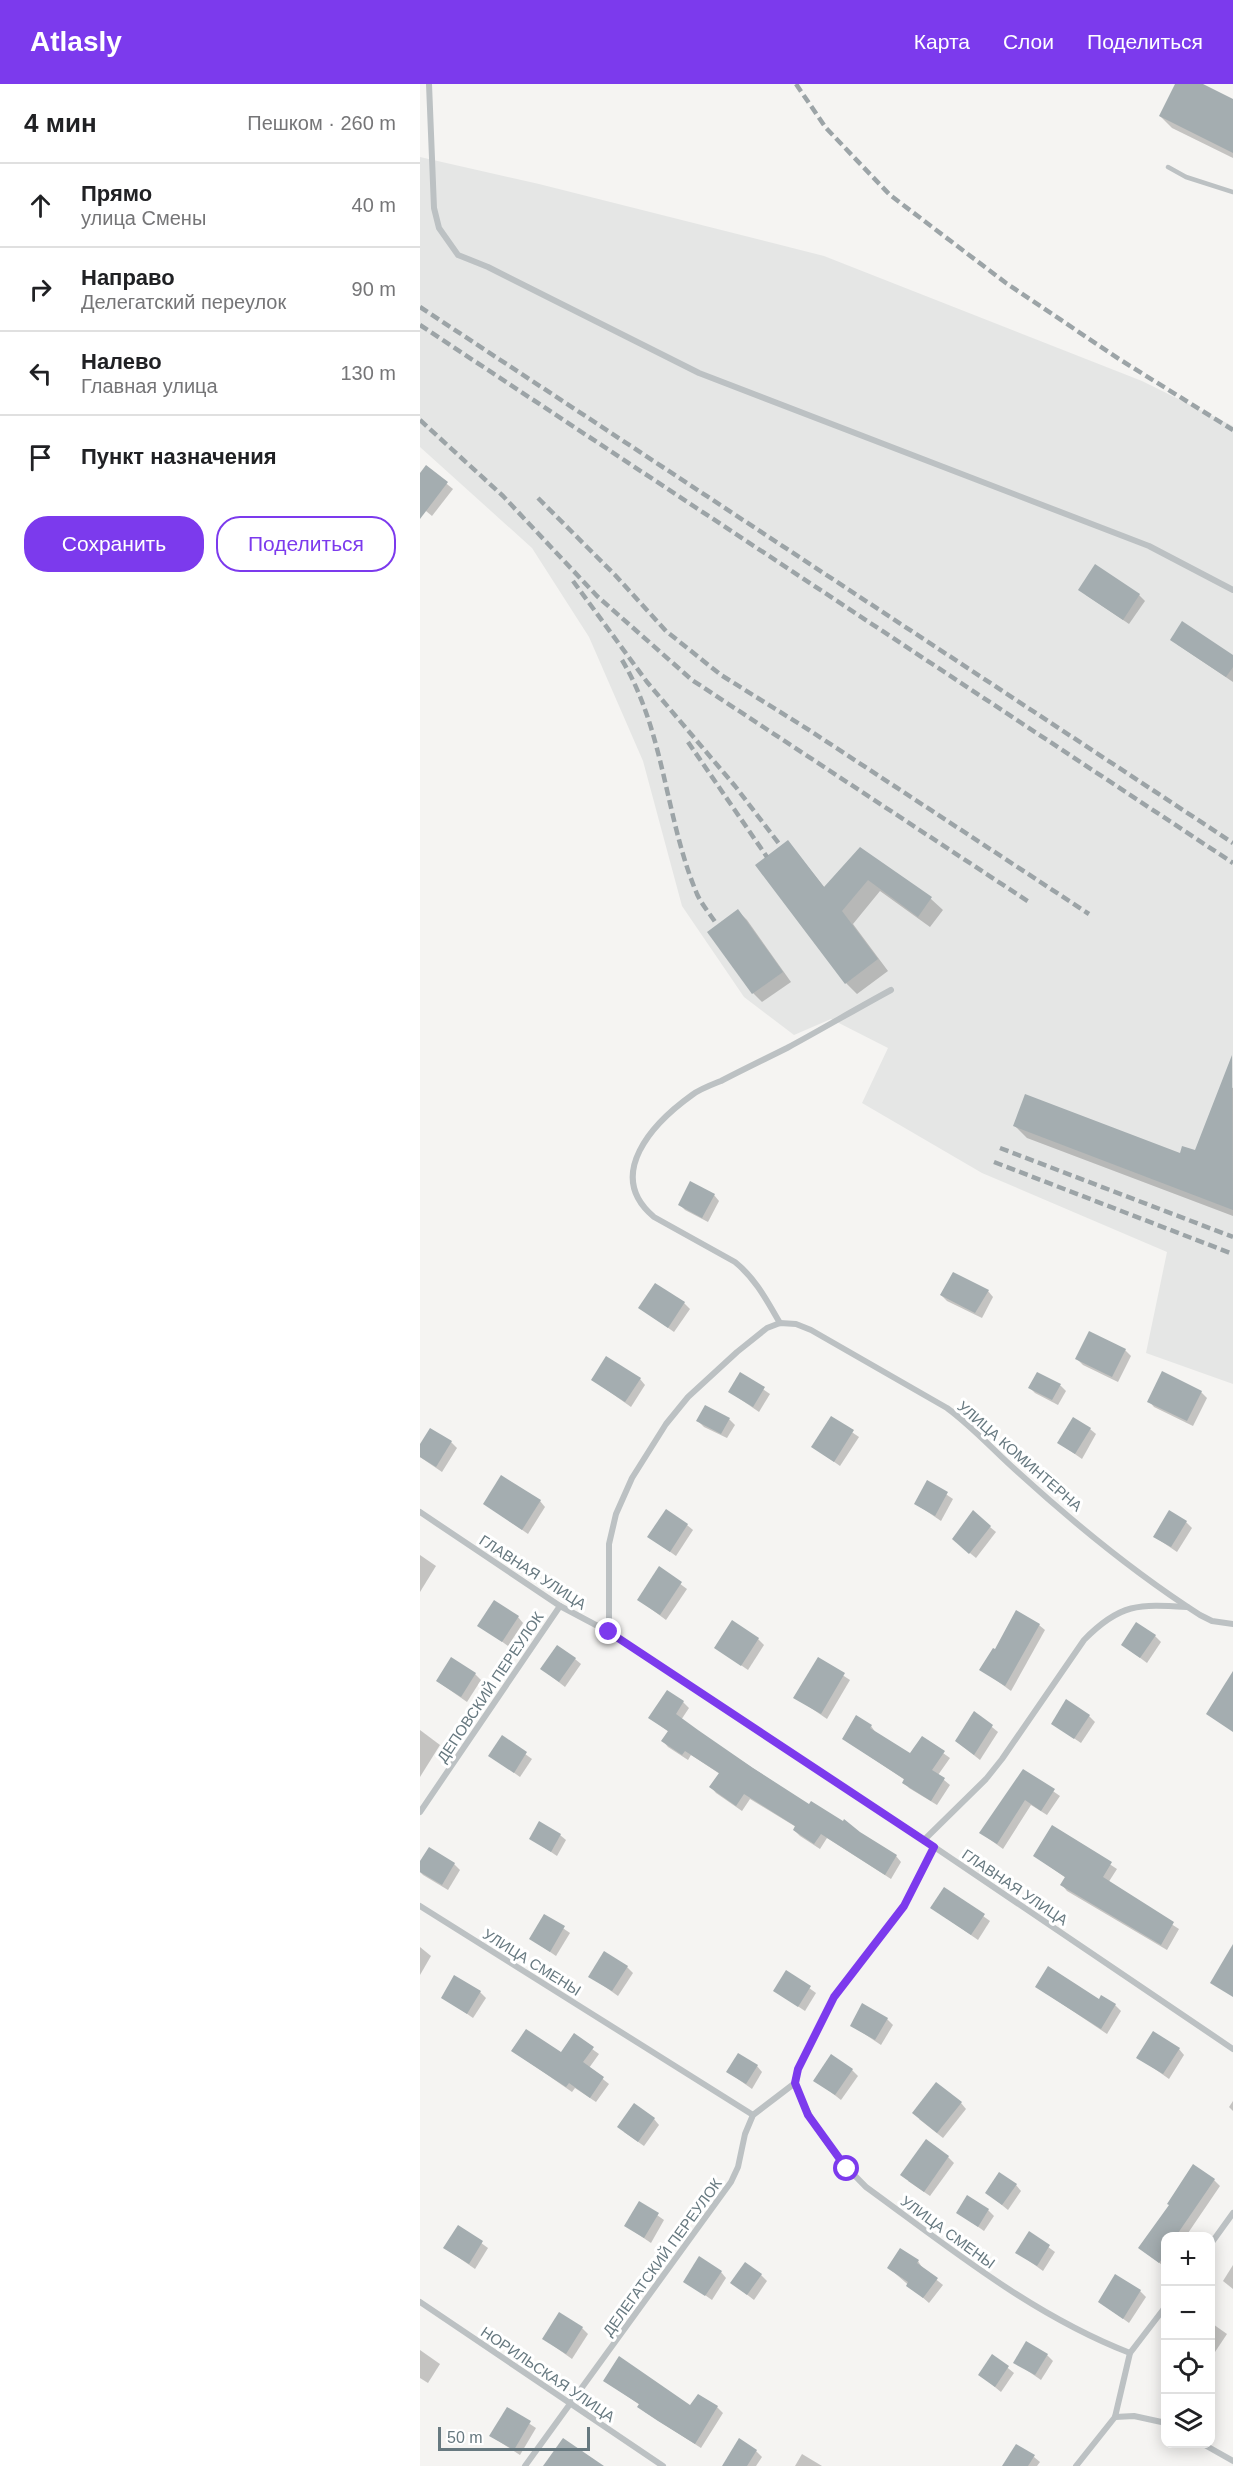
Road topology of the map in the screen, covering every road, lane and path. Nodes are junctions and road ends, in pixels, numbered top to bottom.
1 (429, 84) edge
2 (1168, 167) dead end
3 (1233, 192) edge
4 (1233, 590) edge
5 (891, 990) dead end
6 (780, 1323) junction
7 (420, 1512) edge
8 (560, 1606) junction
9 (1188, 1607) junction
10 (1233, 1624) edge
11 (609, 1632) junction
12 (420, 1812) edge
13 (924, 1840) junction
14 (934, 1847) junction
15 (420, 1906) edge
16 (1233, 2049) edge
17 (795, 2083) junction
18 (753, 2115) junction
19 (1233, 2213) edge
20 (1215, 2238) edge
21 (420, 2302) edge
22 (1161, 2313) edge
23 (1130, 2353) junction
24 (570, 2403) junction
25 (1115, 2417) junction
26 (1161, 2422) edge
27 (1210, 2448) edge
28 (1233, 2461) edge
29 (525, 2466) edge
30 (663, 2466) edge
31 (1076, 2466) edge

1 - 4 street
2 - 3 lane
5 - 6 street
6 - 9 street, УЛИЦА КОМИНТЕРНА
6 - 11 street
7 - 8 street, ГЛАВНАЯ УЛИЦА
8 - 11 street, ГЛАВНАЯ УЛИЦА
8 - 12 street, ДЕПОВСКИЙ ПЕРЕУЛОК
9 - 10 street, УЛИЦА КОМИНТЕРНА
9 - 13 street
11 - 13 street, ГЛАВНАЯ УЛИЦА
13 - 14 street, ГЛАВНАЯ УЛИЦА
14 - 16 street, ГЛАВНАЯ УЛИЦА
14 - 17 street
15 - 18 street, УЛИЦА СМЕНЫ
17 - 18 street
17 - 23 street, УЛИЦА СМЕНЫ
18 - 24 street, ДЕЛЕГАТСКИЙ ПЕРЕУЛОК
19 - 20 street
21 - 24 street, НОРИЛЬСКАЯ УЛИЦА
22 - 23 street
23 - 25 street
24 - 29 street, ДЕЛЕГАТСКИЙ ПЕРЕУЛОК
24 - 30 street, НОРИЛЬСКАЯ УЛИЦА
25 - 26 street
25 - 31 street
27 - 28 street

